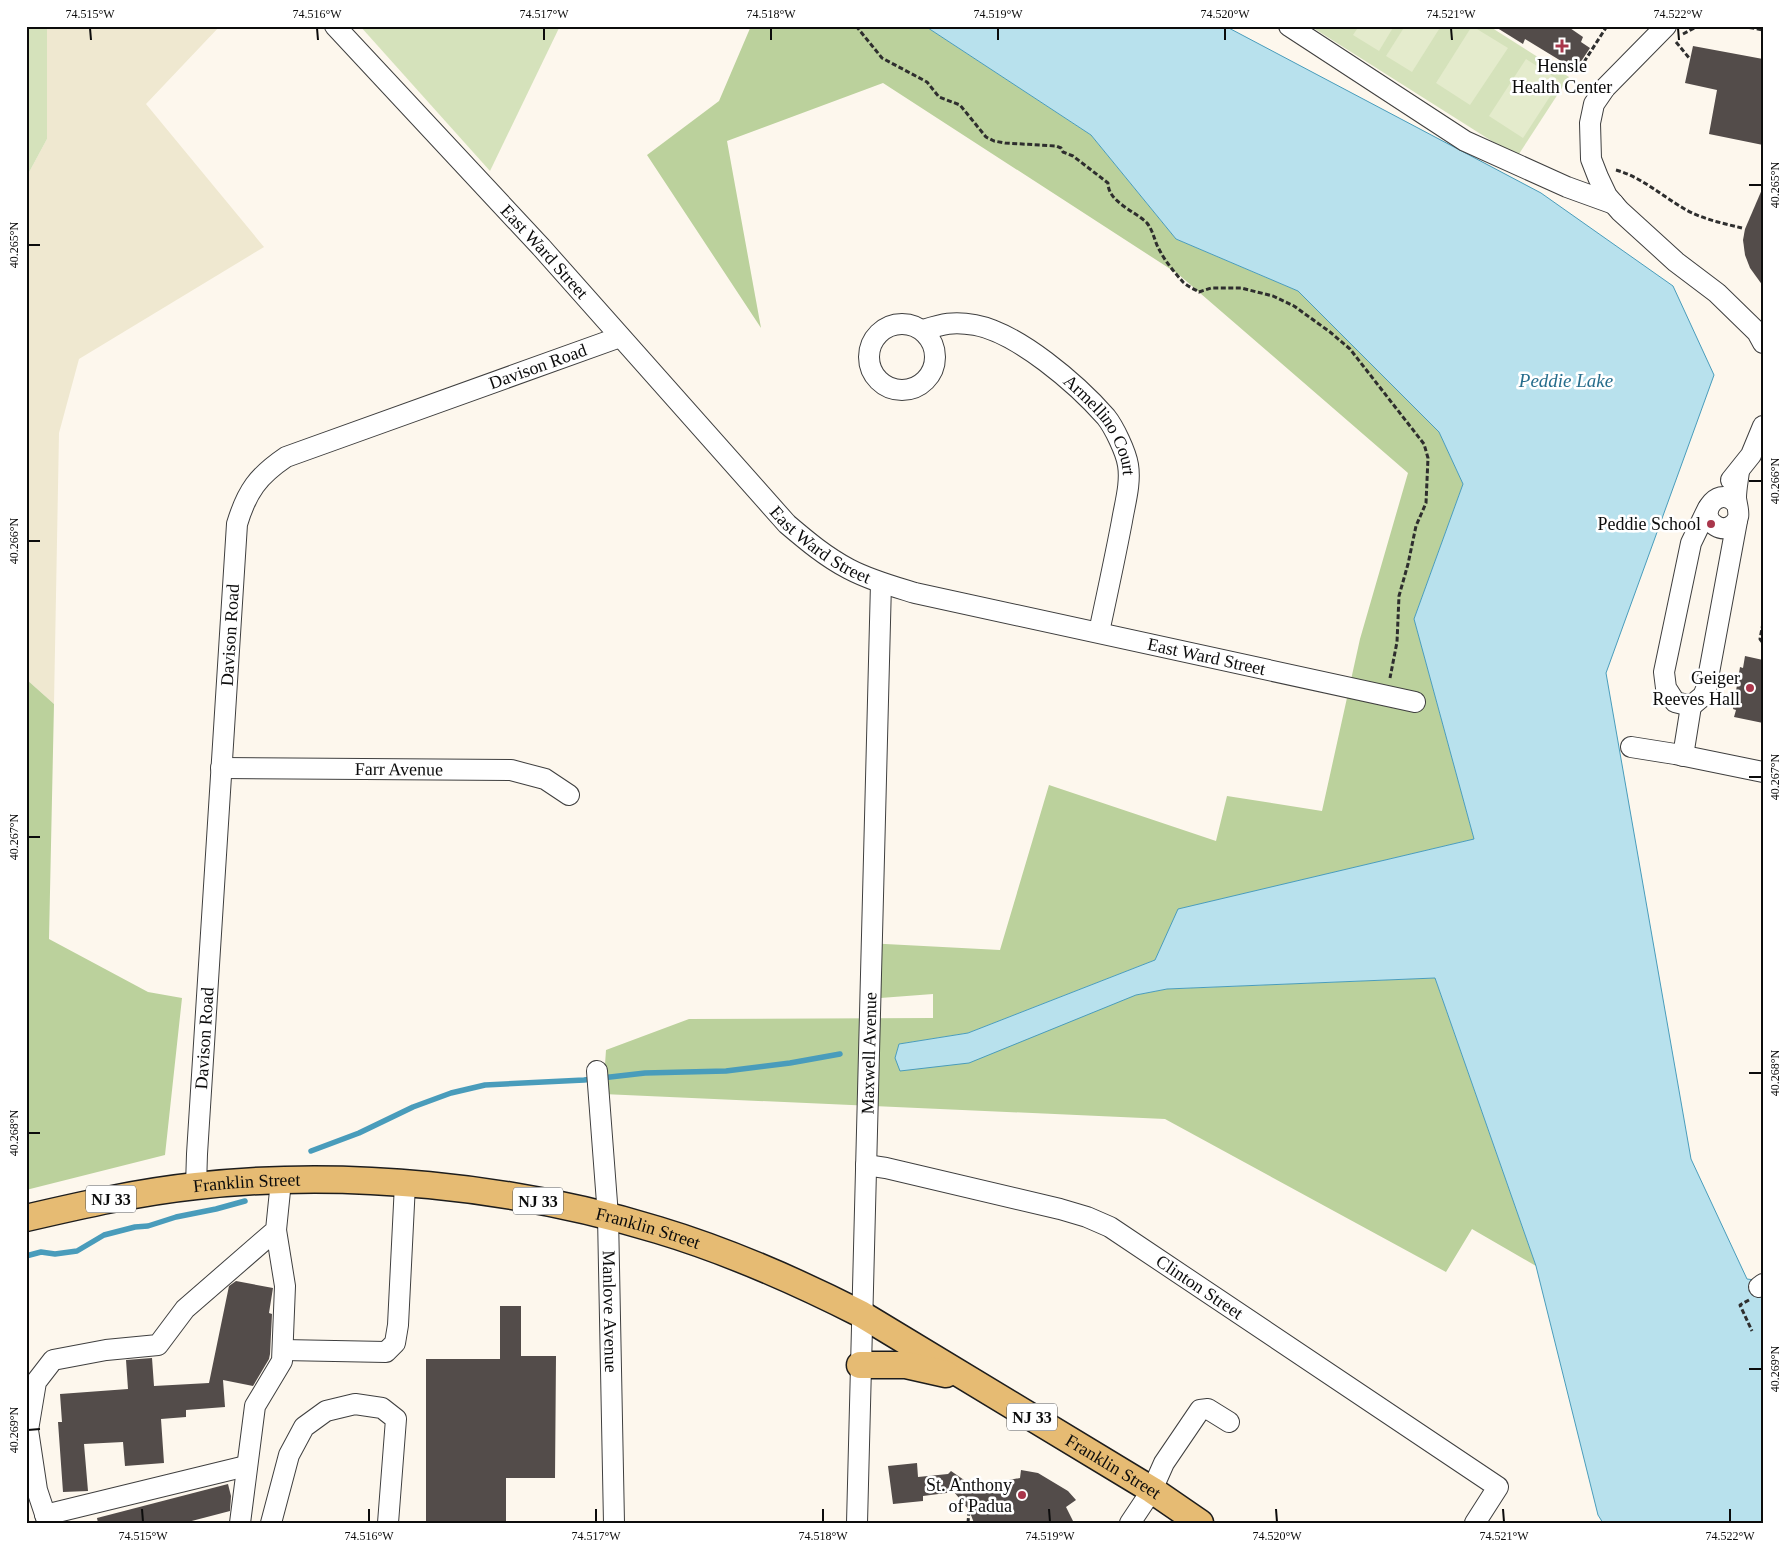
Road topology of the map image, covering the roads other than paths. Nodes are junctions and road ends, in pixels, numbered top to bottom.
1 (336, 26) edge
2 (1289, 26) edge
3 (1666, 26) edge
4 (1614, 204) junction
5 (923, 330) dead end
6 (620, 337) junction
7 (1763, 343) edge
8 (1763, 426) edge
9 (1739, 471) junction
10 (1711, 504) junction
11 (1737, 513) junction
12 (881, 583) junction
13 (1099, 632) junction
14 (1415, 702) dead end
15 (1691, 706) junction
16 (1631, 747) dead end
17 (1683, 756) junction
18 (222, 768) junction
19 (1763, 772) edge
20 (569, 795) dead end
21 (598, 1081) dead end
22 (866, 1166) junction
23 (281, 1181) junction
24 (405, 1184) junction
25 (196, 1186) junction
26 (608, 1216) junction
27 (26, 1218) edge
28 (276, 1230) junction
29 (861, 1314) junction
30 (283, 1350) junction
31 (860, 1365) junction
32 (969, 1380) junction
33 (1229, 1422) dead end
34 (246, 1466) junction
35 (1152, 1490) junction
36 (47, 1519) edge
37 (240, 1523) edge
38 (271, 1523) edge
39 (388, 1523) edge
40 (614, 1523) edge
41 (857, 1523) edge
42 (1130, 1523) edge
43 (1200, 1523) edge
44 (1475, 1523) edge

1 - 6 street, East Ward Street
2 - 4 street
3 - 4 street
4 - 7 street
5 - 13 street, Armellino Court
6 - 12 street, East Ward Street
6 - 18 street, Davison Road
8 - 9 street
9 - 10 street
9 - 11 street
10 - 11 street
10 - 11 street
10 - 15 street
11 - 15 street
12 - 13 street, East Ward Street
12 - 22 street, Maxwell Avenue
13 - 14 street, East Ward Street
15 - 17 street
16 - 17 street
17 - 19 street
18 - 20 street, Farr Avenue
18 - 25 street, Davison Road
21 - 26 street, Manlove Avenue
22 - 29 street, Maxwell Avenue
22 - 44 street, Clinton Street
23 - 24 main road, Franklin Street / NJ 33
23 - 25 main road, Franklin Street / NJ 33
23 - 28 street
24 - 26 main road, Franklin Street / NJ 33
24 - 30 street
25 - 27 main road, Franklin Street / NJ 33
26 - 29 main road, Franklin Street / NJ 33
26 - 40 street, Manlove Avenue
28 - 30 street
28 - 36 street
29 - 31 street, Maxwell Avenue
29 - 32 main road, Franklin Street / NJ 33
30 - 34 street
31 - 32 main road
31 - 41 street, Maxwell Avenue
32 - 35 main road, Franklin Street / NJ 33
33 - 35 street
34 - 36 street
34 - 37 street
35 - 42 street
35 - 43 main road, Franklin Street / NJ 33
38 - 39 street

